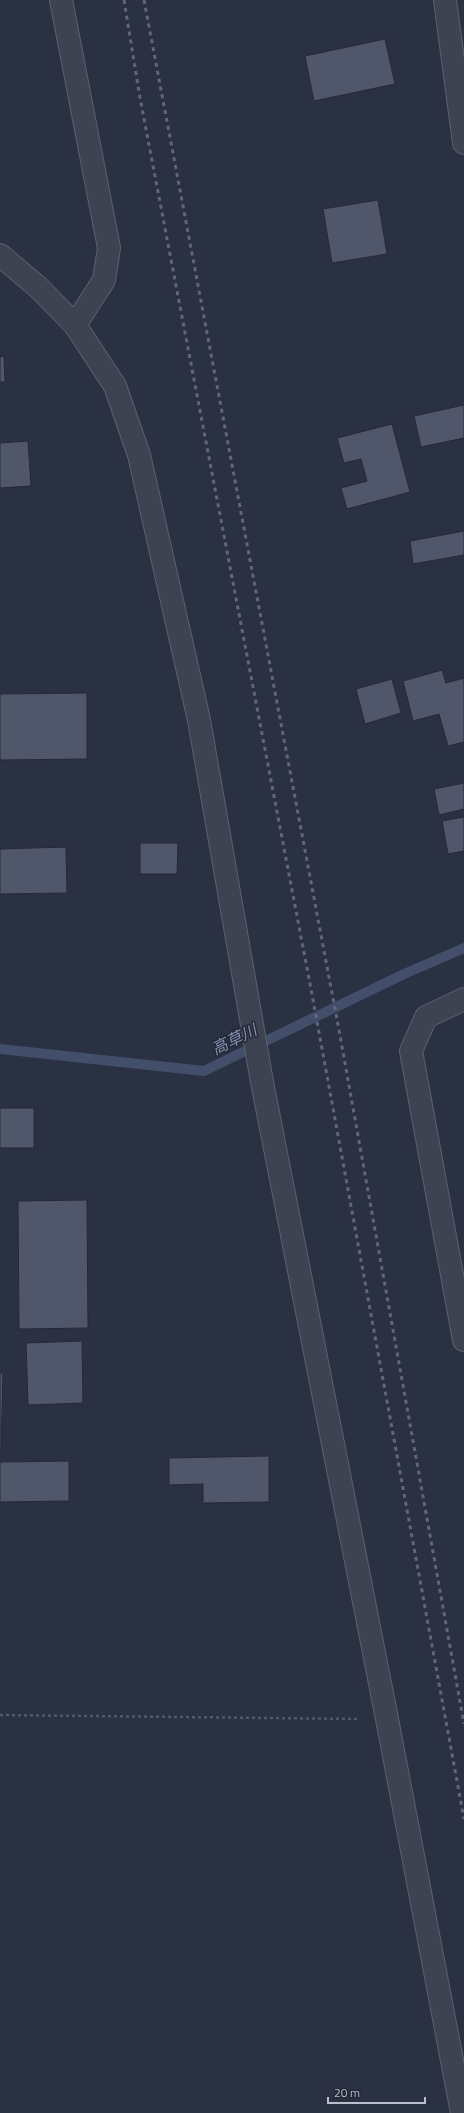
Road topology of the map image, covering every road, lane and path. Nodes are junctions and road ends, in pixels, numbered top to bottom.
1 (61, 0) edge
2 (445, 0) edge
3 (464, 143) edge
4 (0, 255) edge
5 (75, 325) junction
6 (464, 999) edge
7 (464, 1340) edge
8 (0, 1715) edge
9 (387, 1719) junction
10 (462, 2113) edge

1 - 5 street
2 - 3 street
4 - 5 street
5 - 9 street
6 - 7 street
8 - 9 path
9 - 10 street

